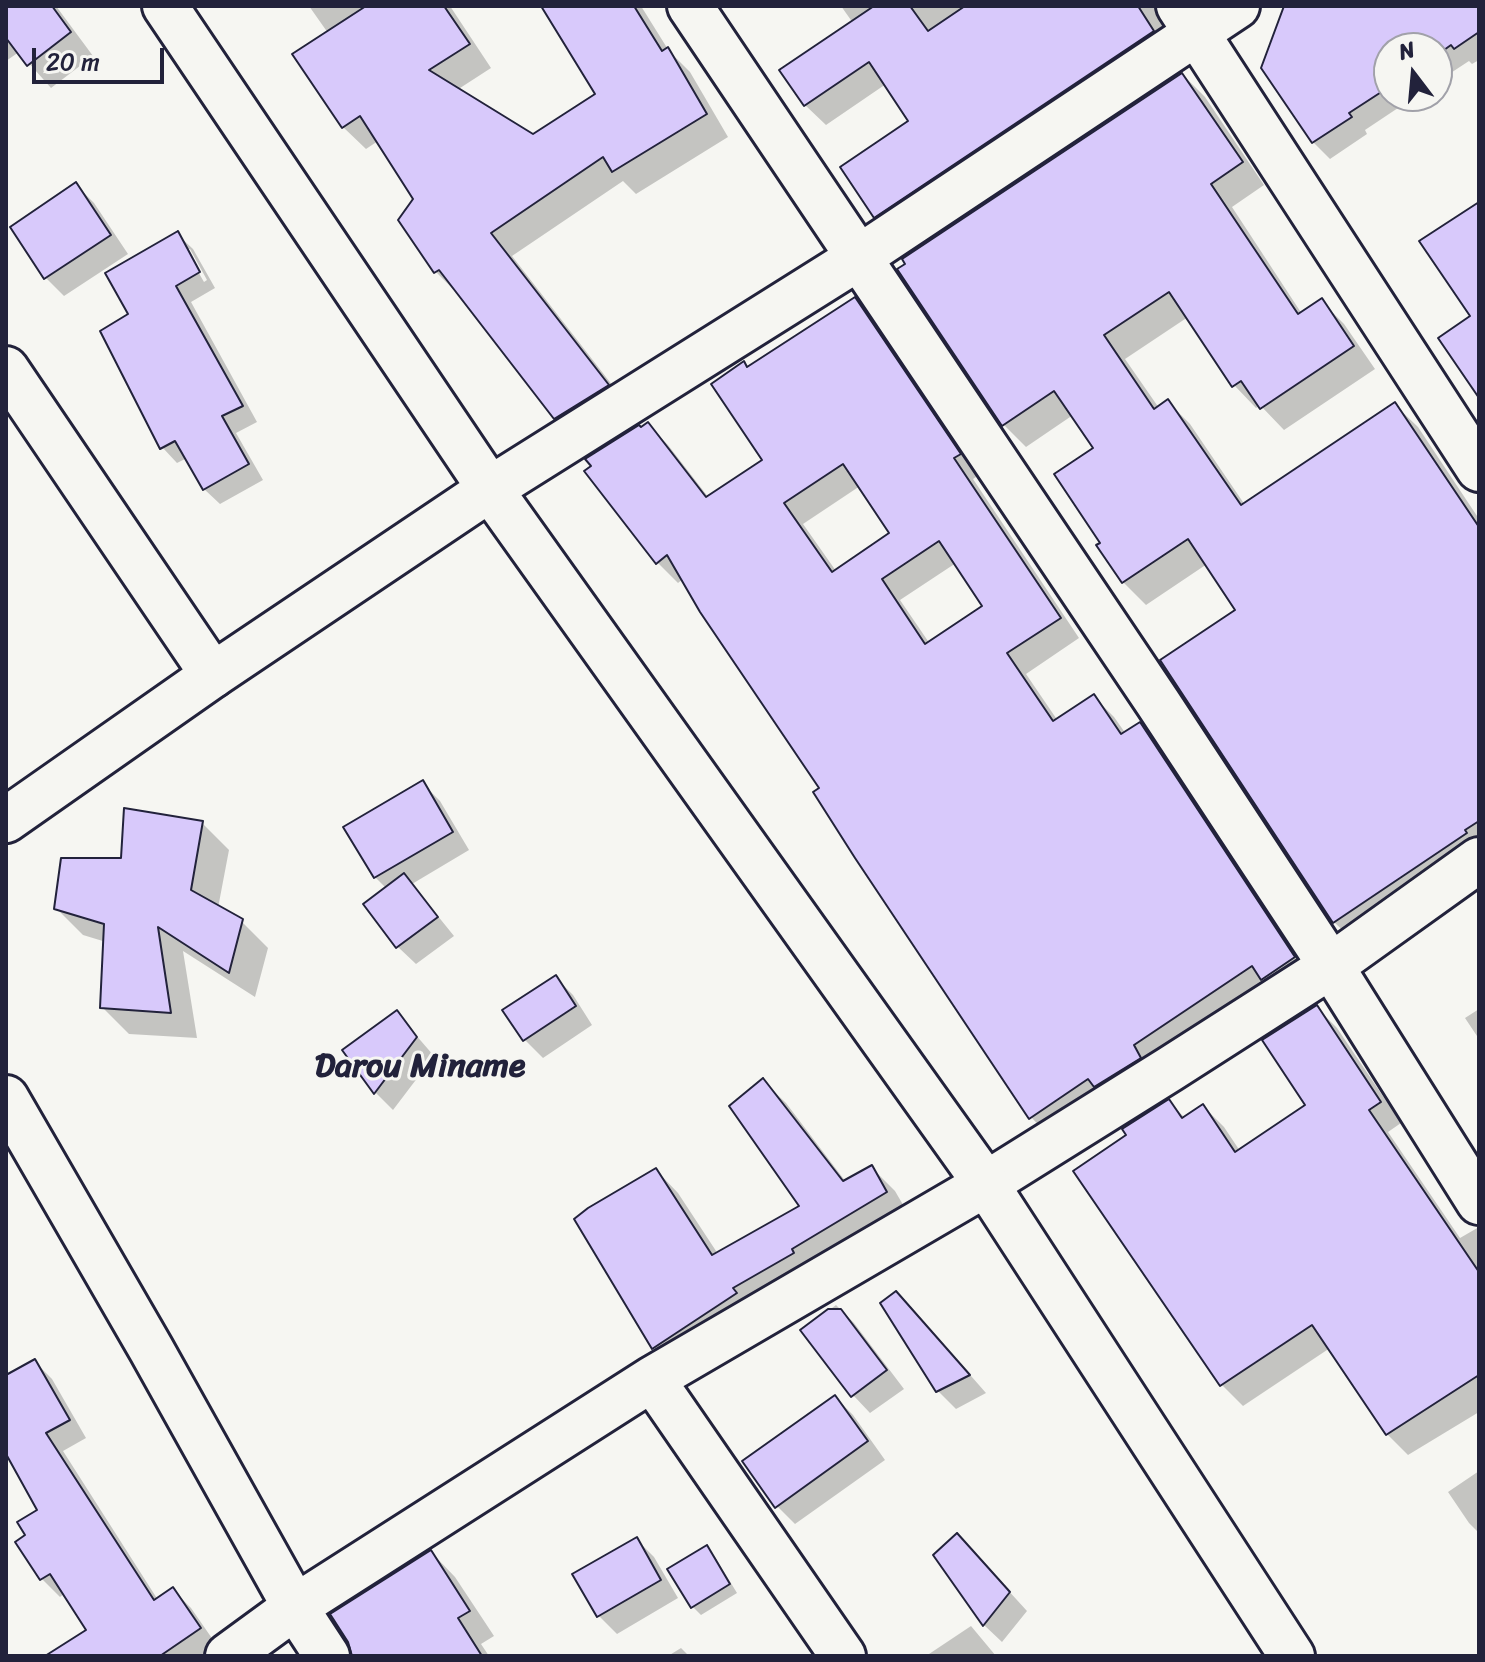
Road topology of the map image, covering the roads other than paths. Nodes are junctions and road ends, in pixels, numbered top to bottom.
1 (165, 6) edge
2 (690, 6) edge
3 (1237, 6) edge
4 (1188, 19) edge
5 (858, 258) junction
6 (6, 369) edge
7 (1479, 469) edge
8 (490, 489) junction
9 (213, 675) junction
10 (6, 820) edge
11 (1479, 860) edge
12 (1331, 966) junction
13 (6, 1098) edge
14 (986, 1184) junction
15 (1479, 1202) edge
16 (652, 1379) junction
17 (295, 1607) junction
18 (228, 1656) edge
19 (327, 1656) edge
20 (843, 1656) edge
21 (1292, 1656) edge

1 - 8 street
2 - 5 street
3 - 4 street
4 - 5 street
4 - 7 street
5 - 8 street
5 - 12 street
6 - 9 street
8 - 9 street
8 - 14 street
9 - 10 street
11 - 12 street
12 - 14 street
12 - 15 street
13 - 17 street
14 - 16 street
14 - 21 street
16 - 17 street
16 - 20 street
17 - 18 street
17 - 19 street

